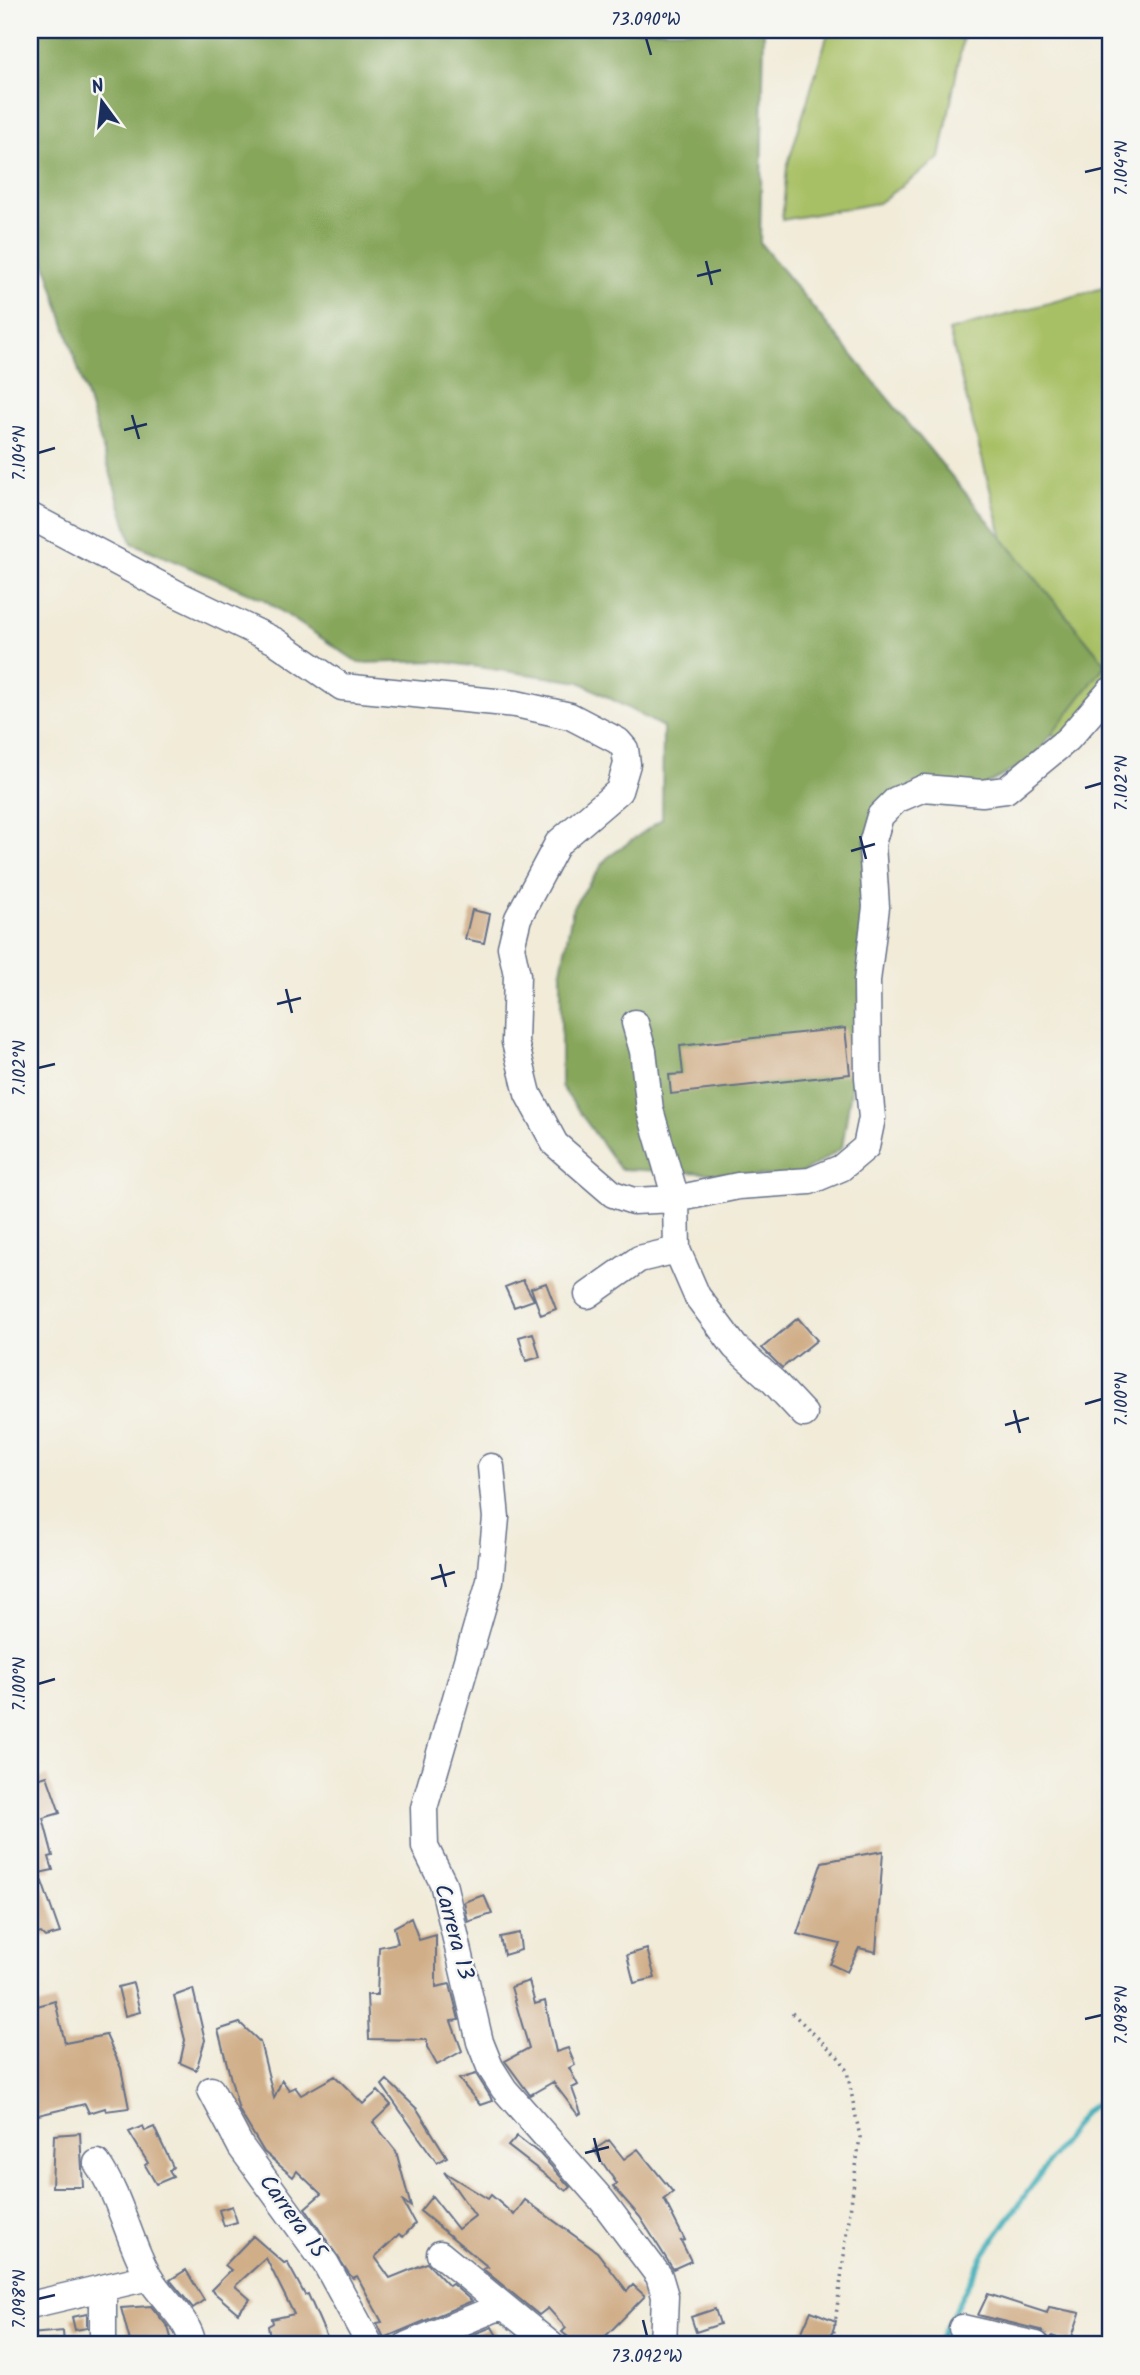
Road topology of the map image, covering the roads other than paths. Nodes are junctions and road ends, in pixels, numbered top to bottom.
1 (30, 516) edge
2 (1110, 691) edge
3 (635, 1023) dead end
4 (676, 1199) junction
5 (677, 1250) junction
6 (587, 1295) dead end
7 (804, 1414) dead end
8 (491, 1466) dead end
9 (211, 2090) dead end
10 (97, 2163) dead end
11 (440, 2254) dead end
12 (149, 2277) junction
13 (103, 2288) junction
14 (30, 2305) edge
15 (501, 2306) junction
16 (962, 2328) dead end
17 (103, 2345) edge
18 (193, 2345) edge
19 (370, 2345) edge
20 (407, 2345) edge
21 (551, 2345) edge
22 (663, 2345) edge
23 (1036, 2345) edge

1 - 4 street
2 - 4 street
3 - 4 street
4 - 5 street
5 - 6 street
5 - 7 street
8 - 22 street, Carrera 13
9 - 19 street, Carrera 15
10 - 12 street
11 - 15 street
12 - 13 street
12 - 18 street
13 - 14 street
13 - 17 street
15 - 20 street
15 - 21 street
16 - 23 street

